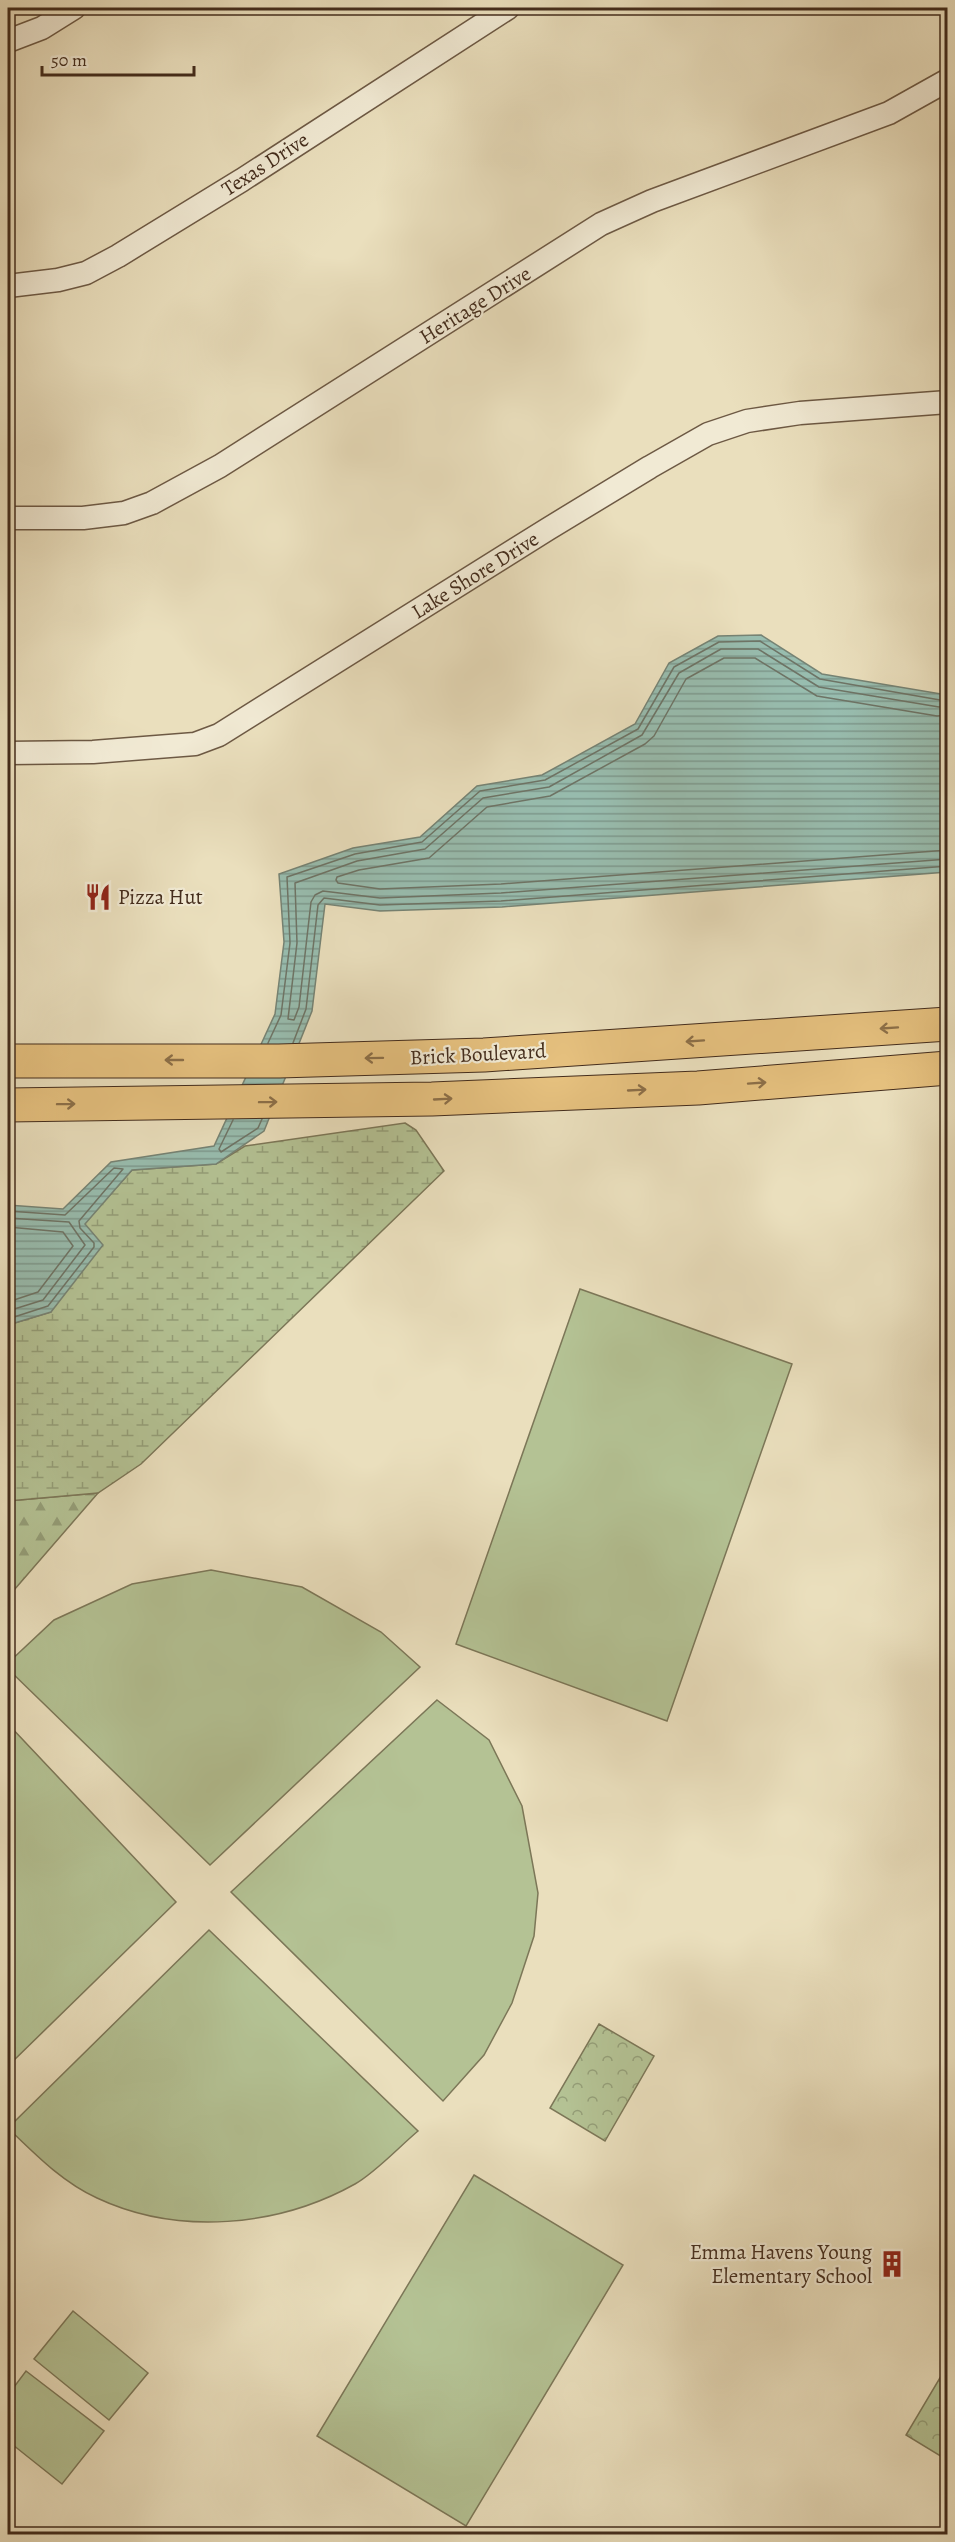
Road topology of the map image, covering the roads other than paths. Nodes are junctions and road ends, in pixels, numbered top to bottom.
1 (74, 8) edge
2 (508, 8) edge
3 (8, 41) edge
4 (948, 80) edge
5 (8, 286) edge
6 (948, 402) edge
7 (8, 518) edge
8 (8, 753) edge
9 (948, 1024) edge
10 (8, 1061) edge
11 (948, 1068) edge
12 (8, 1105) edge

1 - 3 street
2 - 5 street, Texas Drive
4 - 7 street, Heritage Drive
6 - 8 street, Lake Shore Drive
9 -> 10 main road, Brick Boulevard
12 -> 11 main road, Brick Boulevard

